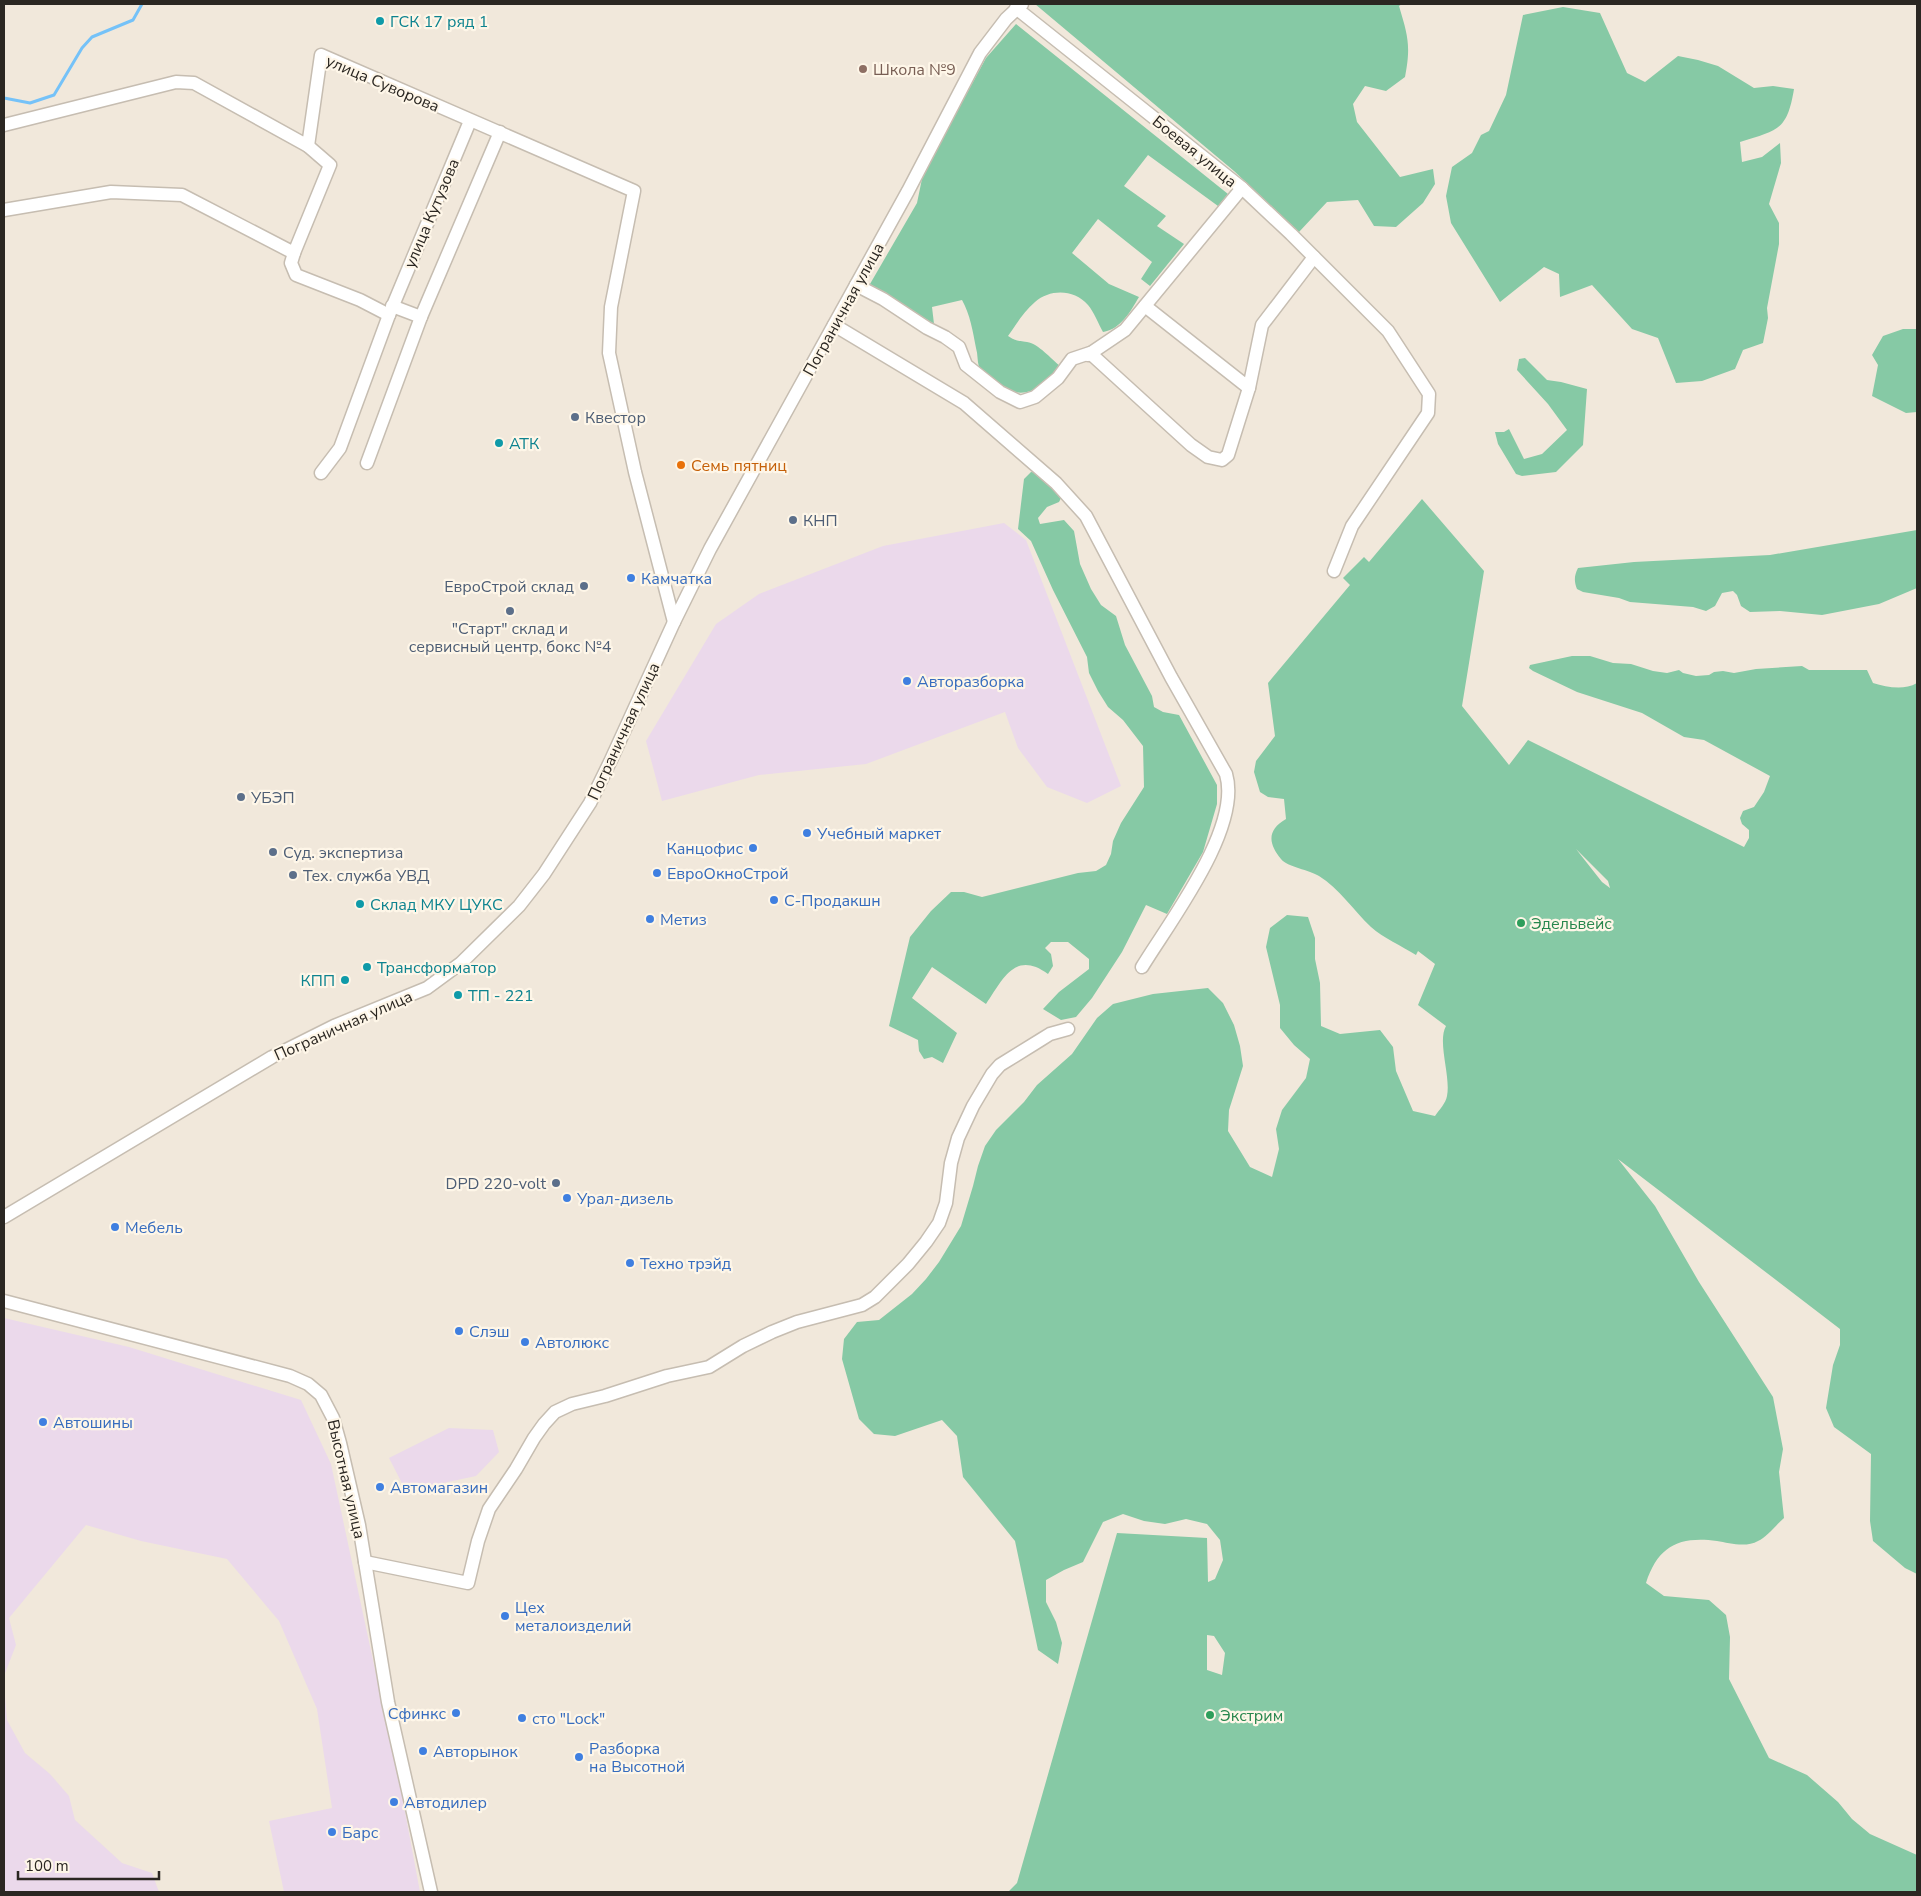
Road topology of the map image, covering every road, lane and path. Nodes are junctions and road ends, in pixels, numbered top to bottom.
1 (1019, 6) edge
2 (470, 121) junction
3 (4, 125) edge
4 (500, 132) junction
5 (308, 146) junction
6 (1242, 188) junction
7 (4, 210) edge
8 (294, 253) junction
9 (1314, 257) junction
10 (856, 285) junction
11 (1145, 306) junction
12 (391, 310) junction
13 (421, 317) junction
14 (834, 325) junction
15 (1089, 354) junction
16 (1249, 388) junction
17 (367, 463) dead end
18 (321, 473) dead end
19 (1334, 571) dead end
20 (674, 622) junction
21 (1142, 967) dead end
22 (1068, 1029) dead end
23 (4, 1217) edge
24 (4, 1301) edge
25 (365, 1562) junction
26 (431, 1892) edge

1 - 6 street, Боевая улица
1 - 10 street, Пограничная улица
2 - 4 street, улица Суворова
2 - 5 street, улица Суворова
2 - 12 street, улица Кутузова
3 - 5 street
4 - 13 street, улица Кутузова
4 - 20 street, улица Суворова
5 - 8 street
6 - 9 street
6 - 11 street, Боевая улица
7 - 8 street
8 - 12 street
9 - 16 street
9 - 19 street
10 - 14 street, Пограничная улица
10 - 15 street, Боевая улица
11 - 15 street, Боевая улица
11 - 16 street
12 - 13 street
12 - 18 street, улица Кутузова
13 - 17 street, улица Кутузова
14 - 20 street, Пограничная улица
14 - 21 street
15 - 16 street
20 - 23 street, Пограничная улица
22 - 25 street
24 - 25 street, Высотная улица
25 - 26 street, Высотная улица

